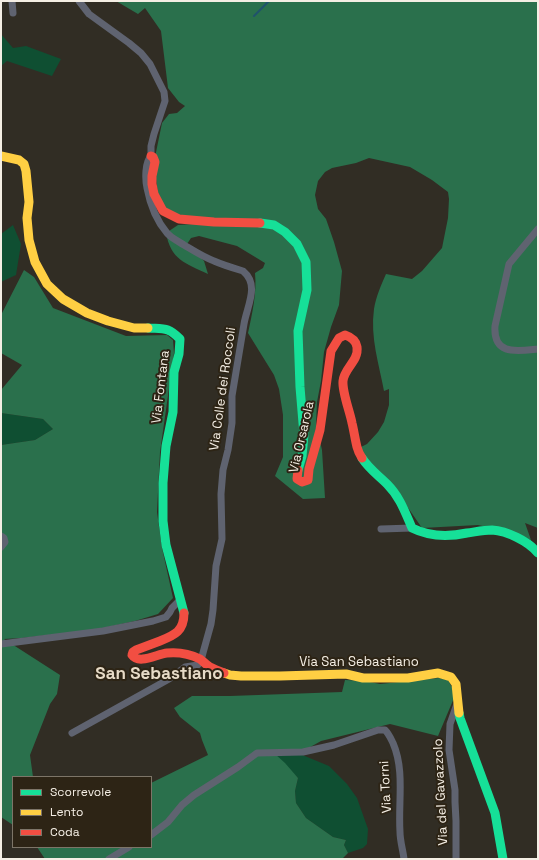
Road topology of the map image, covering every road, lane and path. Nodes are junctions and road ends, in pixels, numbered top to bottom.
1 (12, 1) edge
2 (78, 1) edge
3 (13, 13) dead end
4 (1, 156) edge
5 (151, 156) junction
6 (538, 229) edge
7 (538, 349) edge
8 (412, 528) junction
9 (381, 529) dead end
10 (1, 536) edge
11 (1, 547) edge
12 (538, 553) edge
13 (180, 600) junction
14 (183, 612) joint
15 (1, 644) edge
16 (201, 660) junction
17 (458, 702) junction
18 (72, 733) dead end
19 (152, 834) edge
20 (127, 848) edge
21 (109, 859) edge
22 (404, 859) edge
23 (456, 859) edge
24 (502, 859) edge

1 - 3 street
2 - 5 street, Via Colle dei Roccoli
4 - 13 street, Via Fontana
5 - 8 street, Via Orsarola
5 - 16 street, Via Colle dei Roccoli
6 - 7 street
8 - 9 street
8 - 12 street
10 - 11 street
13 - 14 street, Via Fontana
13 - 15 street
14 - 16 street, Via San Sebastiano
16 - 17 street, Via San Sebastiano
16 - 18 street
17 - 23 street, Via del Gavazzolo
17 - 24 street, Via San Sebastiano
19 - 22 street, Via Torni
20 - 21 street

